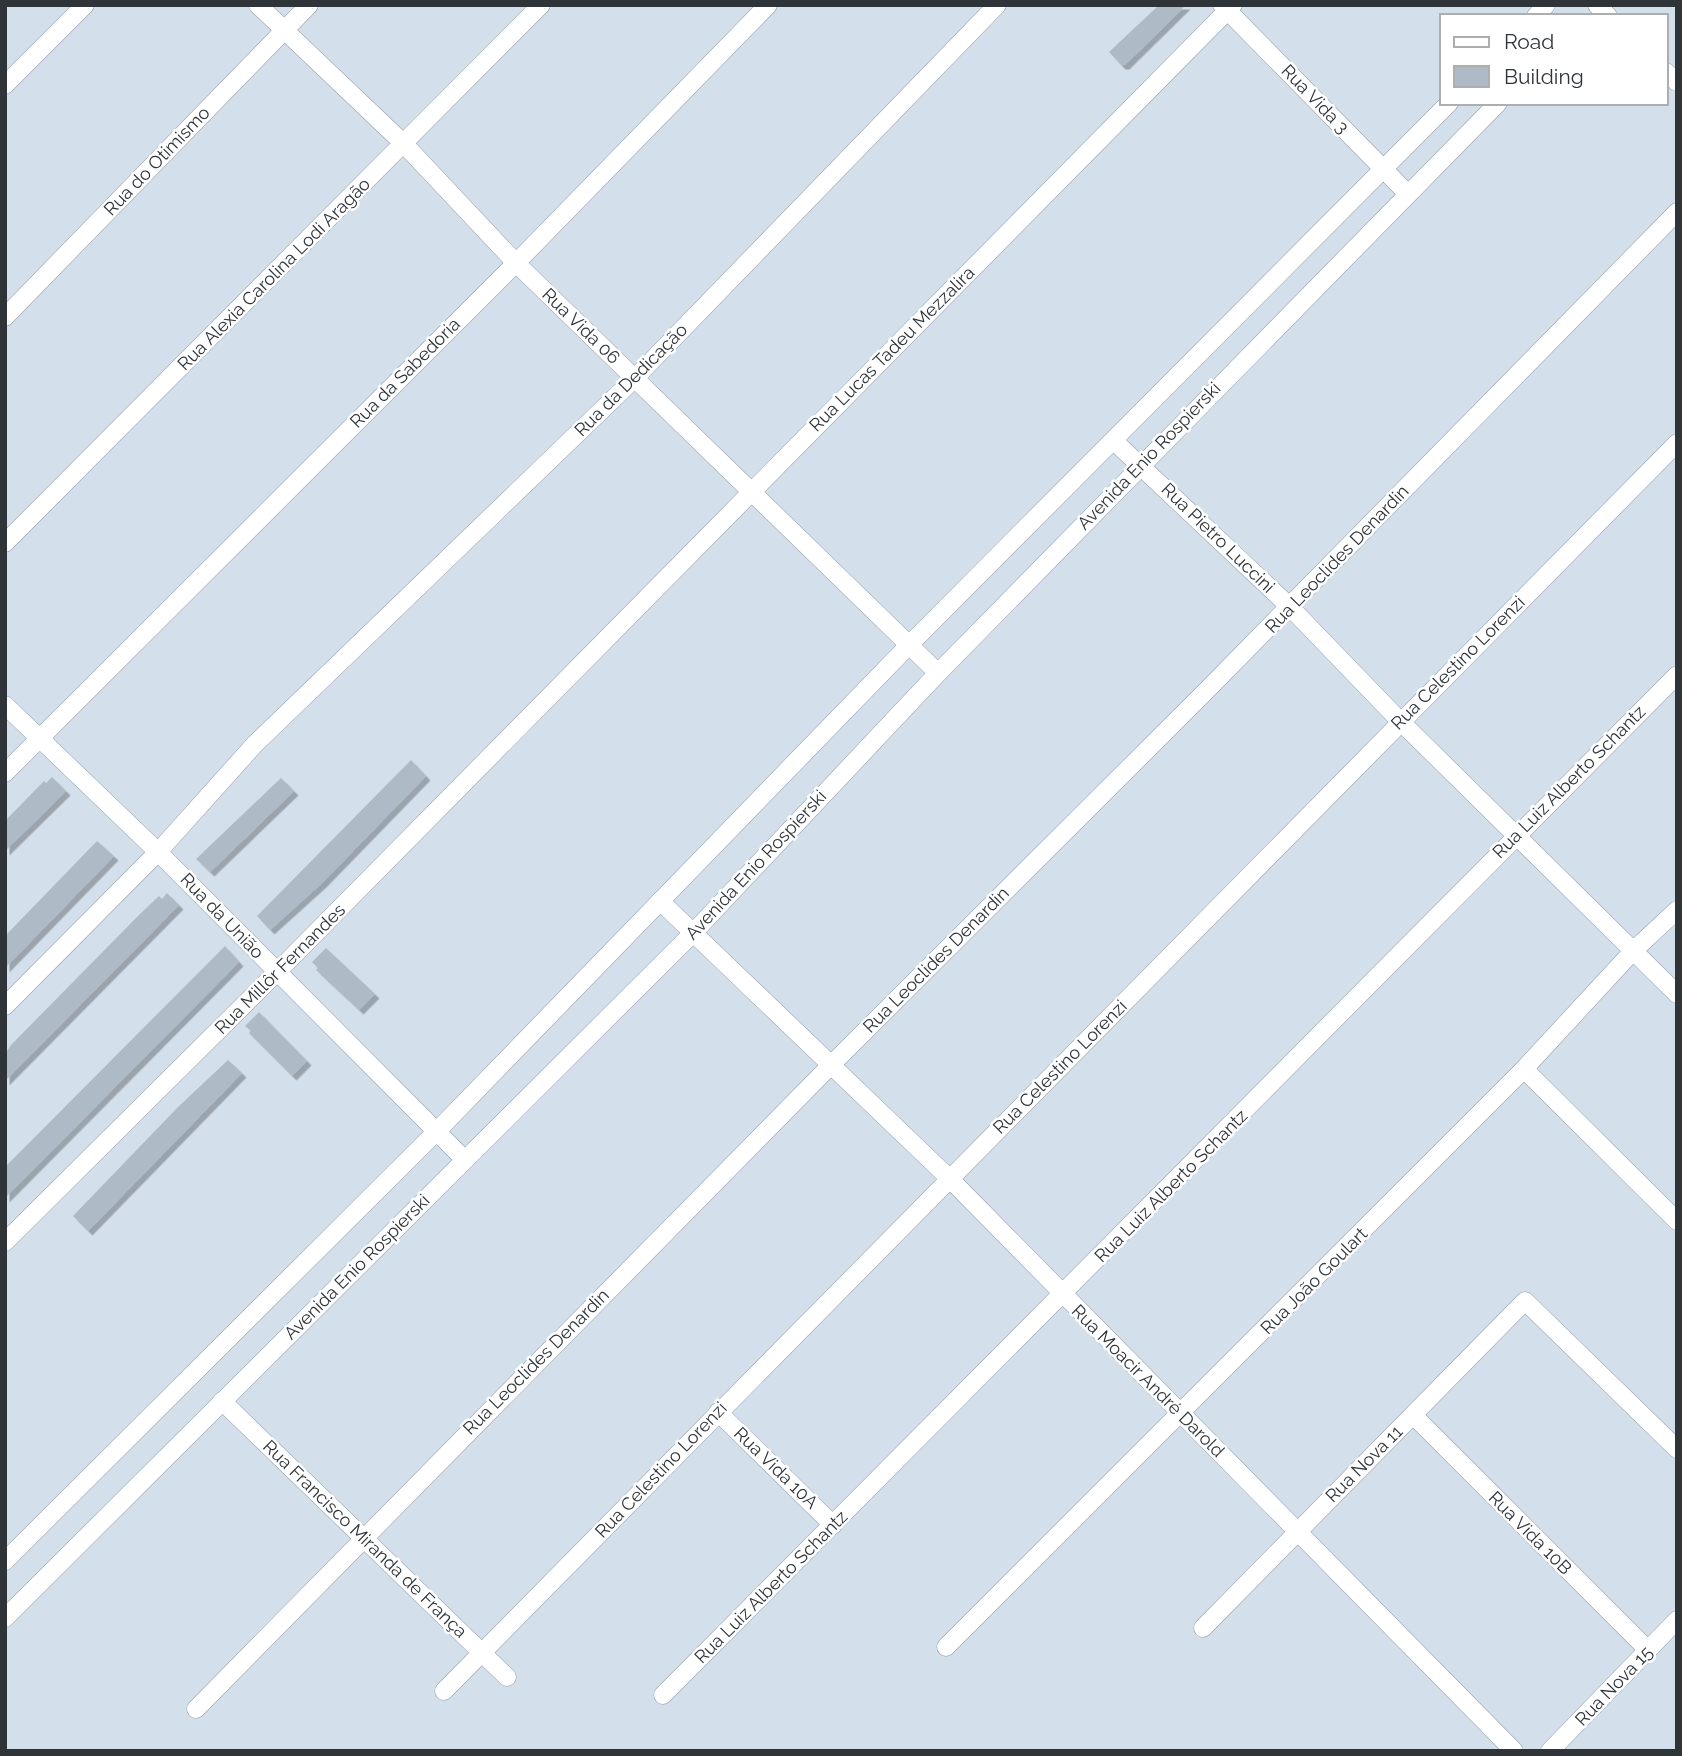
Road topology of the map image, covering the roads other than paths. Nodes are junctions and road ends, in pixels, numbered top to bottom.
1 (85, 5) edge
2 (258, 5) edge
3 (310, 5) edge
4 (541, 5) edge
5 (768, 5) edge
6 (997, 5) edge
7 (1228, 7) edge
8 (284, 31) junction
9 (5, 85) edge
10 (1447, 105) edge
11 (1496, 105) edge
12 (404, 144) junction
13 (1383, 170) junction
14 (1407, 193) junction
15 (1677, 212) edge
16 (516, 262) junction
17 (5, 317) edge
18 (635, 378) junction
19 (1114, 441) junction
20 (1677, 443) edge
21 (1141, 464) junction
22 (752, 490) junction
23 (5, 543) edge
24 (1289, 606) junction
25 (910, 644) junction
26 (938, 673) junction
27 (1677, 675) edge
28 (552, 693) joint
29 (5, 705) edge
30 (1400, 721) junction
31 (39, 739) junction
32 (5, 773) edge
33 (1516, 836) junction
34 (158, 852) junction
35 (660, 901) junction
36 (1677, 910) edge
37 (693, 933) junction
38 (1633, 951) junction
39 (277, 972) junction
40 (1677, 994) edge
41 (5, 1006) edge
42 (832, 1064) junction
43 (1524, 1069) junction
44 (437, 1131) junction
45 (465, 1160) junction
46 (950, 1179) junction
47 (1677, 1221) edge
48 (5, 1242) edge
49 (1063, 1295) junction
50 (222, 1401) junction
51 (718, 1412) junction
52 (1181, 1414) junction
53 (1413, 1415) junction
54 (1677, 1449) edge
55 (833, 1525) junction
56 (1298, 1531) junction
57 (362, 1538) junction
58 (5, 1561) edge
59 (5, 1618) edge
60 (1677, 1620) edge
61 (1203, 1628) dead end
62 (946, 1647) dead end
63 (1648, 1650) junction
64 (482, 1653) junction
65 (507, 1677) dead end
66 (444, 1691) dead end
67 (663, 1695) dead end
68 (196, 1709) dead end
69 (1514, 1751) edge
70 (1550, 1751) edge

1 - 9 street
2 - 8 street, Rua Vida 06
3 - 8 street, Rua do Otimismo
4 - 12 street, Rua Alexia Carolina Lodi Aragão
5 - 16 street, Rua da Sabedoria
6 - 18 street, Rua da Dedicação
7 - 13 street, Rua Vida 3
7 - 22 street, Rua Lucas Tadeu Mezzalira
8 - 12 street, Rua Vida 06
8 - 17 street, Rua do Otimismo
10 - 13 street, Avenida Enio Rospierski
11 - 14 street, Avenida Enio Rospierski
12 - 16 street, Rua Vida 06
12 - 23 street, Rua Alexia Carolina Lodi Aragão
13 - 14 street, Rua Vida 3
13 - 19 street, Avenida Enio Rospierski
14 - 21 street, Avenida Enio Rospierski
15 - 24 street, Rua Leoclides Denardin
16 - 18 street, Rua Vida 06
16 - 31 street, Rua da Sabedoria
18 - 22 street, Rua Vida 06
18 - 34 street, Rua da Dedicação
19 - 21 street, Rua Pietro Luccini
19 - 25 street, Avenida Enio Rospierski
20 - 30 street, Rua Celestino Lorenzi
21 - 24 street, Rua Pietro Luccini
21 - 26 street, Avenida Enio Rospierski
22 - 25 street, Rua Vida 06
22 - 28 street, Rua Lucas Tadeu Mezzalira
24 - 30 street, Rua Pietro Luccini
24 - 42 street, Rua Leoclides Denardin
25 - 26 street, Rua Vida 06
25 - 35 street, Avenida Enio Rospierski
26 - 37 street, Avenida Enio Rospierski
27 - 33 street, Rua Luiz Alberto Schantz
28 - 39 street, Rua Millôr Fernandes
29 - 31 street, Rua da União
30 - 33 street, Rua Pietro Luccini
30 - 46 street, Rua Celestino Lorenzi
31 - 32 street, Rua da Sabedoria
31 - 34 street, Rua da União
33 - 38 street, Rua Pietro Luccini
33 - 49 street, Rua Luiz Alberto Schantz
34 - 39 street, Rua da União
34 - 41 street, Rua da Dedicação
35 - 37 street, Rua Moacir André Darold
35 - 44 street, Avenida Enio Rospierski
36 - 38 street, Rua João Goulart
37 - 42 street, Rua Moacir André Darold
37 - 45 street, Avenida Enio Rospierski
38 - 40 street, Rua Pietro Luccini
38 - 43 street, Rua João Goulart
39 - 44 street, Rua da União
39 - 48 street, Rua Millôr Fernandes
42 - 46 street, Rua Moacir André Darold
42 - 57 street, Rua Leoclides Denardin
43 - 47 street
43 - 52 street, Rua João Goulart
44 - 45 street, Rua da União
44 - 58 street, Avenida Enio Rospierski
45 - 50 street, Avenida Enio Rospierski
46 - 49 street, Rua Moacir André Darold
46 - 51 street, Rua Celestino Lorenzi
49 - 52 street, Rua Moacir André Darold
49 - 55 street, Rua Luiz Alberto Schantz
50 - 57 street, Rua Francisco Miranda de França
50 - 59 street, Avenida Enio Rospierski
51 - 55 street, Rua Vida 10A
51 - 64 street, Rua Celestino Lorenzi
52 - 56 street, Rua Moacir André Darold
52 - 62 street, Rua João Goulart
53 - 54 street, Rua Nova 11
53 - 56 street, Rua Nova 11
53 - 63 street, Rua Vida 10B
55 - 67 street, Rua Luiz Alberto Schantz
56 - 61 street, Rua Nova 11
56 - 69 street, Rua Moacir André Darold
57 - 64 street, Rua Francisco Miranda de França
57 - 68 street, Rua Leoclides Denardin
60 - 63 street, Rua Nova 15
63 - 70 street, Rua Nova 15
64 - 65 street, Rua Francisco Miranda de França
64 - 66 street, Rua Celestino Lorenzi

